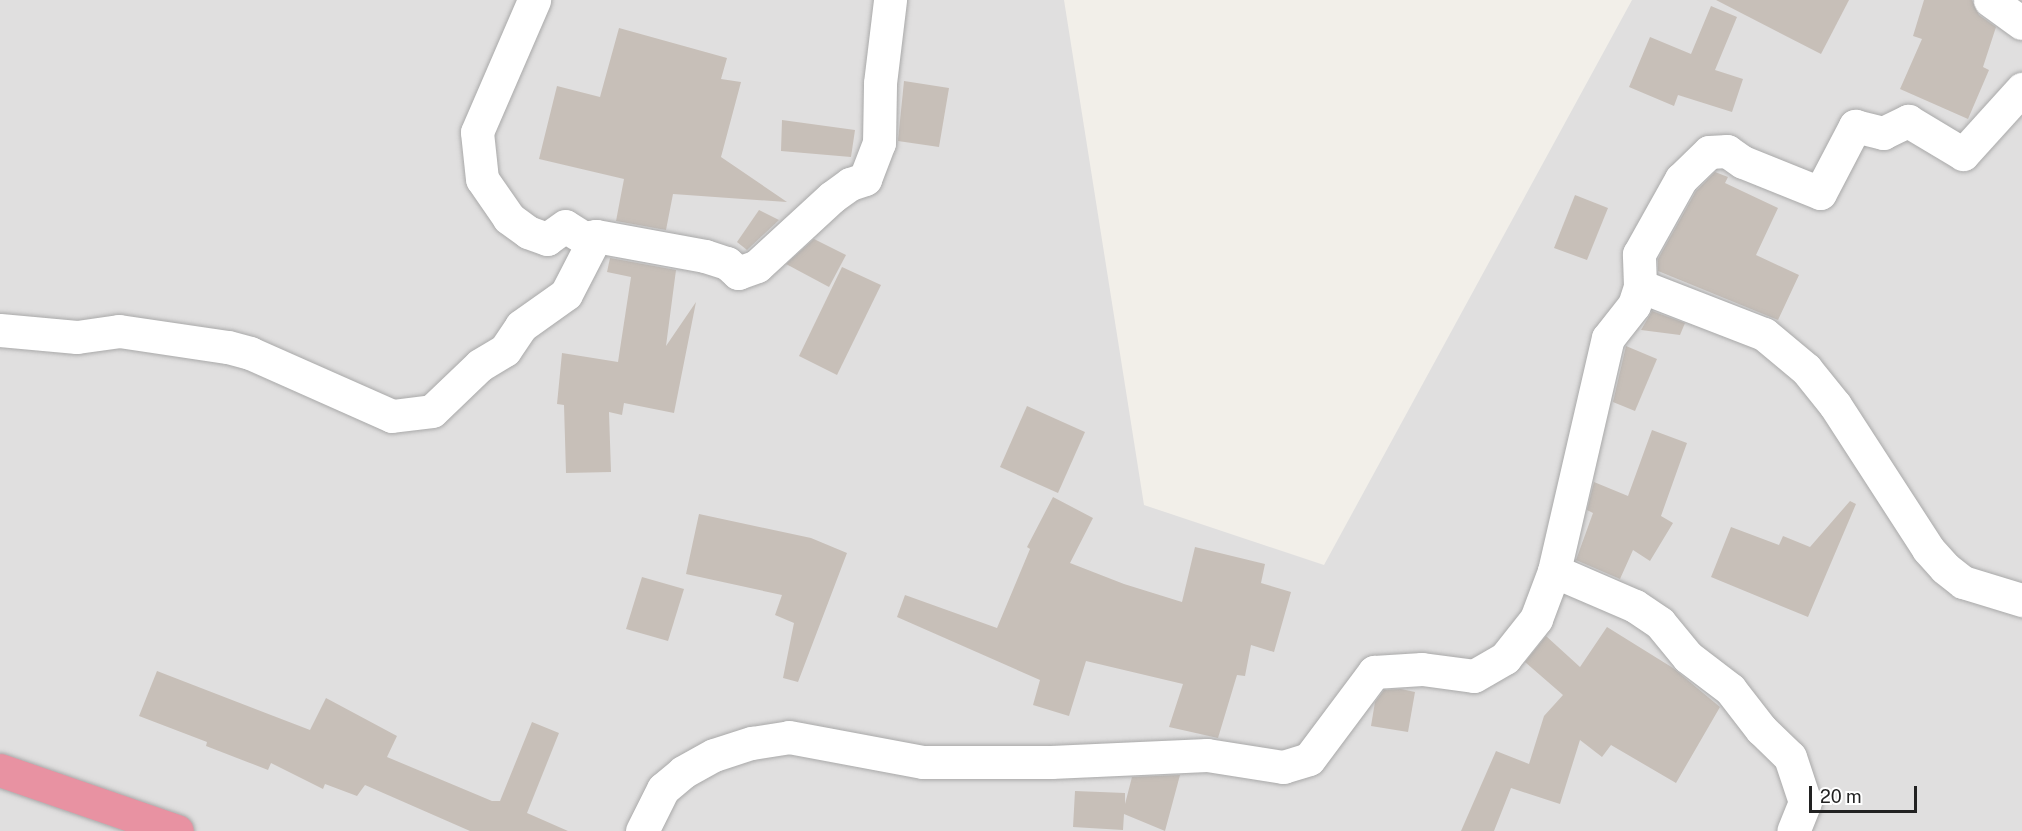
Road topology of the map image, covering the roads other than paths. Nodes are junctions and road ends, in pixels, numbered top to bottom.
1 (534, 0) edge
2 (890, 0) edge
3 (1990, 0) edge
4 (2022, 23) edge
5 (2022, 89) edge
6 (596, 236) junction
7 (1640, 286) junction
8 (0, 330) edge
9 (1554, 571) junction
10 (2022, 600) edge
11 (0, 770) edge
12 (177, 831) edge
13 (642, 831) edge
14 (1793, 831) edge

1 - 6 street
2 - 6 street
3 - 4 street
5 - 7 street
6 - 8 street
7 - 9 street
7 - 10 street
9 - 13 street
9 - 14 street
11 - 12 highway

